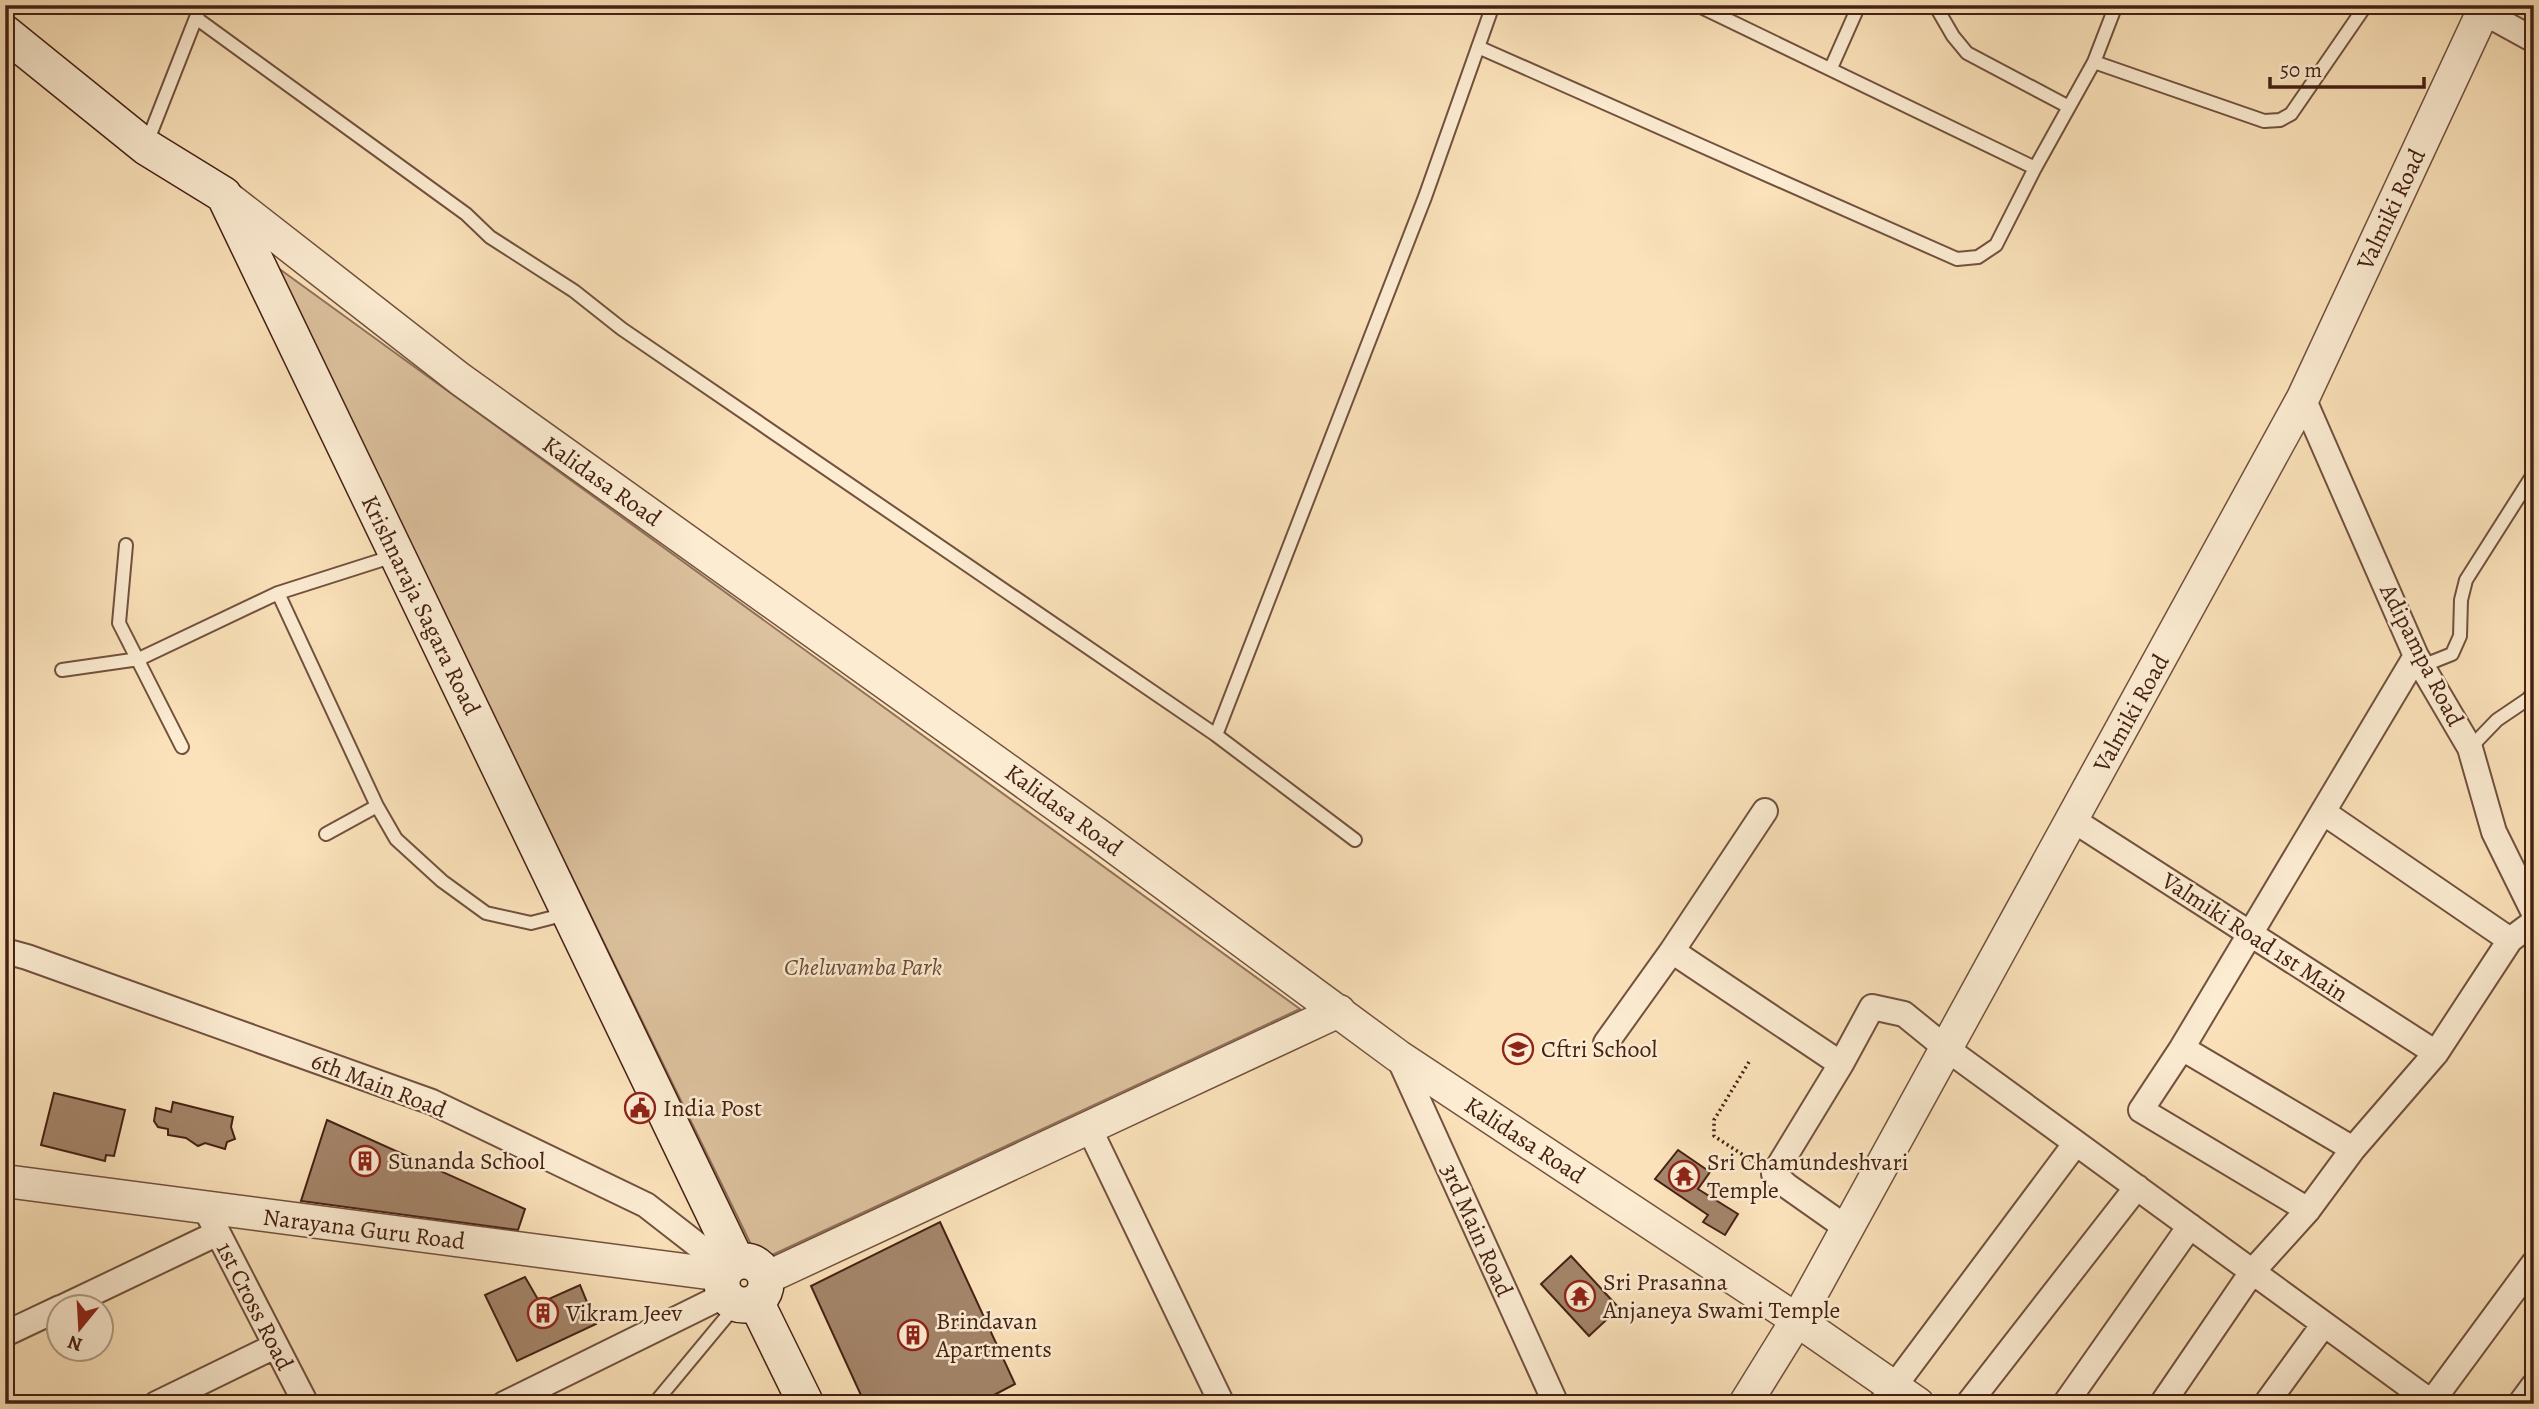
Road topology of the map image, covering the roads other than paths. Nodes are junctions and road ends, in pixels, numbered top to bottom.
1 (201, 5) edge
2 (1493, 5) edge
3 (1697, 5) edge
4 (1858, 5) edge
5 (1935, 5) edge
6 (2116, 5) edge
7 (2366, 5) edge
8 (2485, 9) edge
9 (196, 18) junction
10 (5, 33) edge
11 (2534, 40) edge
12 (1478, 47) junction
13 (2094, 62) junction
14 (1831, 68) junction
15 (2069, 107) junction
16 (146, 147) junction
17 (2035, 168) junction
18 (224, 195) junction
19 (2304, 398) junction
20 (2534, 474) edge
21 (126, 545) dead end
22 (397, 555) junction
23 (278, 593) junction
24 (139, 659) junction
25 (2419, 661) junction
26 (62, 670) dead end
27 (2534, 691) edge
28 (1216, 735) junction
29 (182, 747) dead end
30 (2470, 748) junction
31 (377, 806) junction
32 (1765, 811) dead end
33 (2323, 812) junction
34 (2073, 820) junction
35 (326, 834) dead end
36 (1356, 840) dead end
37 (2534, 913) edge
38 (569, 914) junction
39 (2534, 922) edge
40 (5, 931) edge
41 (2250, 934) junction
42 (2510, 940) junction
43 (1672, 951) junction
44 (16, 954) edge
45 (1339, 1011) junction
46 (1606, 1043) dead end
47 (2182, 1048) junction
48 (1947, 1049) junction
49 (2436, 1053) junction
50 (1398, 1056) junction
51 (1841, 1064) junction
52 (1089, 1128) junction
53 (2076, 1143) junction
54 (2353, 1149) junction
55 (8, 1184) edge
56 (2137, 1187) junction
57 (2308, 1210) junction
58 (212, 1220) junction
59 (2190, 1226) junction
60 (1848, 1229) junction
61 (2534, 1263) edge
62 (2252, 1272) junction
63 (739, 1283) junction
64 (84, 1294) edge
65 (46, 1315) edge
66 (1797, 1320) junction
67 (2323, 1324) junction
68 (5, 1334) edge
69 (275, 1346) junction
70 (2534, 1385) edge
71 (1898, 1398) edge
72 (2430, 1403) edge
73 (156, 1404) edge
74 (306, 1404) edge
75 (505, 1404) edge
76 (653, 1404) edge
77 (806, 1404) edge
78 (1222, 1404) edge
79 (1556, 1404) edge
80 (1745, 1404) edge
81 (1968, 1404) edge
82 (2065, 1404) edge
83 (2162, 1404) edge
84 (2266, 1404) edge
85 (2520, 1404) edge

1 - 9 lane
2 - 12 lane
3 - 14 lane
4 - 14 lane
5 - 15 lane
6 - 13 lane
7 - 13 lane
8 - 11 street
8 - 19 street, Valmiki Road
9 - 16 lane
9 - 28 lane
10 - 16 main road
12 - 17 lane
12 - 28 lane
13 - 15 lane
14 - 17 lane
15 - 17 lane
16 - 18 main road
18 - 22 main road, Krishnaraja Sagara Road
18 - 45 street, Kalidasa Road
19 - 25 street, Adipampa Road
19 - 34 street, Valmiki Road
20 - 25 lane
21 - 24 lane
22 - 23 lane
22 - 38 main road, Krishnaraja Sagara Road
23 - 24 lane
23 - 31 lane
24 - 26 lane
24 - 29 lane
25 - 30 street, Adipampa Road
25 - 33 street
27 - 30 lane
28 - 36 lane
30 - 37 street, Adipampa Road
31 - 35 lane
31 - 38 lane
32 - 43 street
33 - 41 street
33 - 42 street
34 - 41 street, Valmiki Road 1st Main
34 - 48 street, Valmiki Road
38 - 63 main road, Krishnaraja Sagara Road
39 - 42 street
40 - 44 street
41 - 47 street
41 - 49 street, Valmiki Road 1st Main
42 - 49 street
43 - 46 street
43 - 51 street
44 - 63 street, 6th Main Road
45 - 50 street, Kalidasa Road
45 - 52 street
47 - 54 street
47 - 57 street
48 - 51 street
48 - 53 street
48 - 60 street, Valmiki Road
49 - 54 street
50 - 66 street, Kalidasa Road
50 - 79 street, 3rd Main Road
51 - 60 street
52 - 63 street
52 - 78 street
53 - 56 street
53 - 71 street
54 - 57 street
55 - 58 street, Narayana Guru Road
56 - 59 street
56 - 81 street
57 - 62 street
58 - 63 street, Narayana Guru Road
58 - 64 street
58 - 69 street, 1st Cross Road
59 - 62 street
59 - 82 street
60 - 66 street, Valmiki Road
61 - 72 street
62 - 67 street
62 - 83 street
63 - 75 street
63 - 76 lane
63 - 77 main road, Krishnaraja Sagara Road
65 - 68 street
66 - 71 street, Kalidasa Road
66 - 80 street, Valmiki Road
67 - 72 street
67 - 84 street
69 - 73 street
69 - 74 street, 1st Cross Road
70 - 85 street

